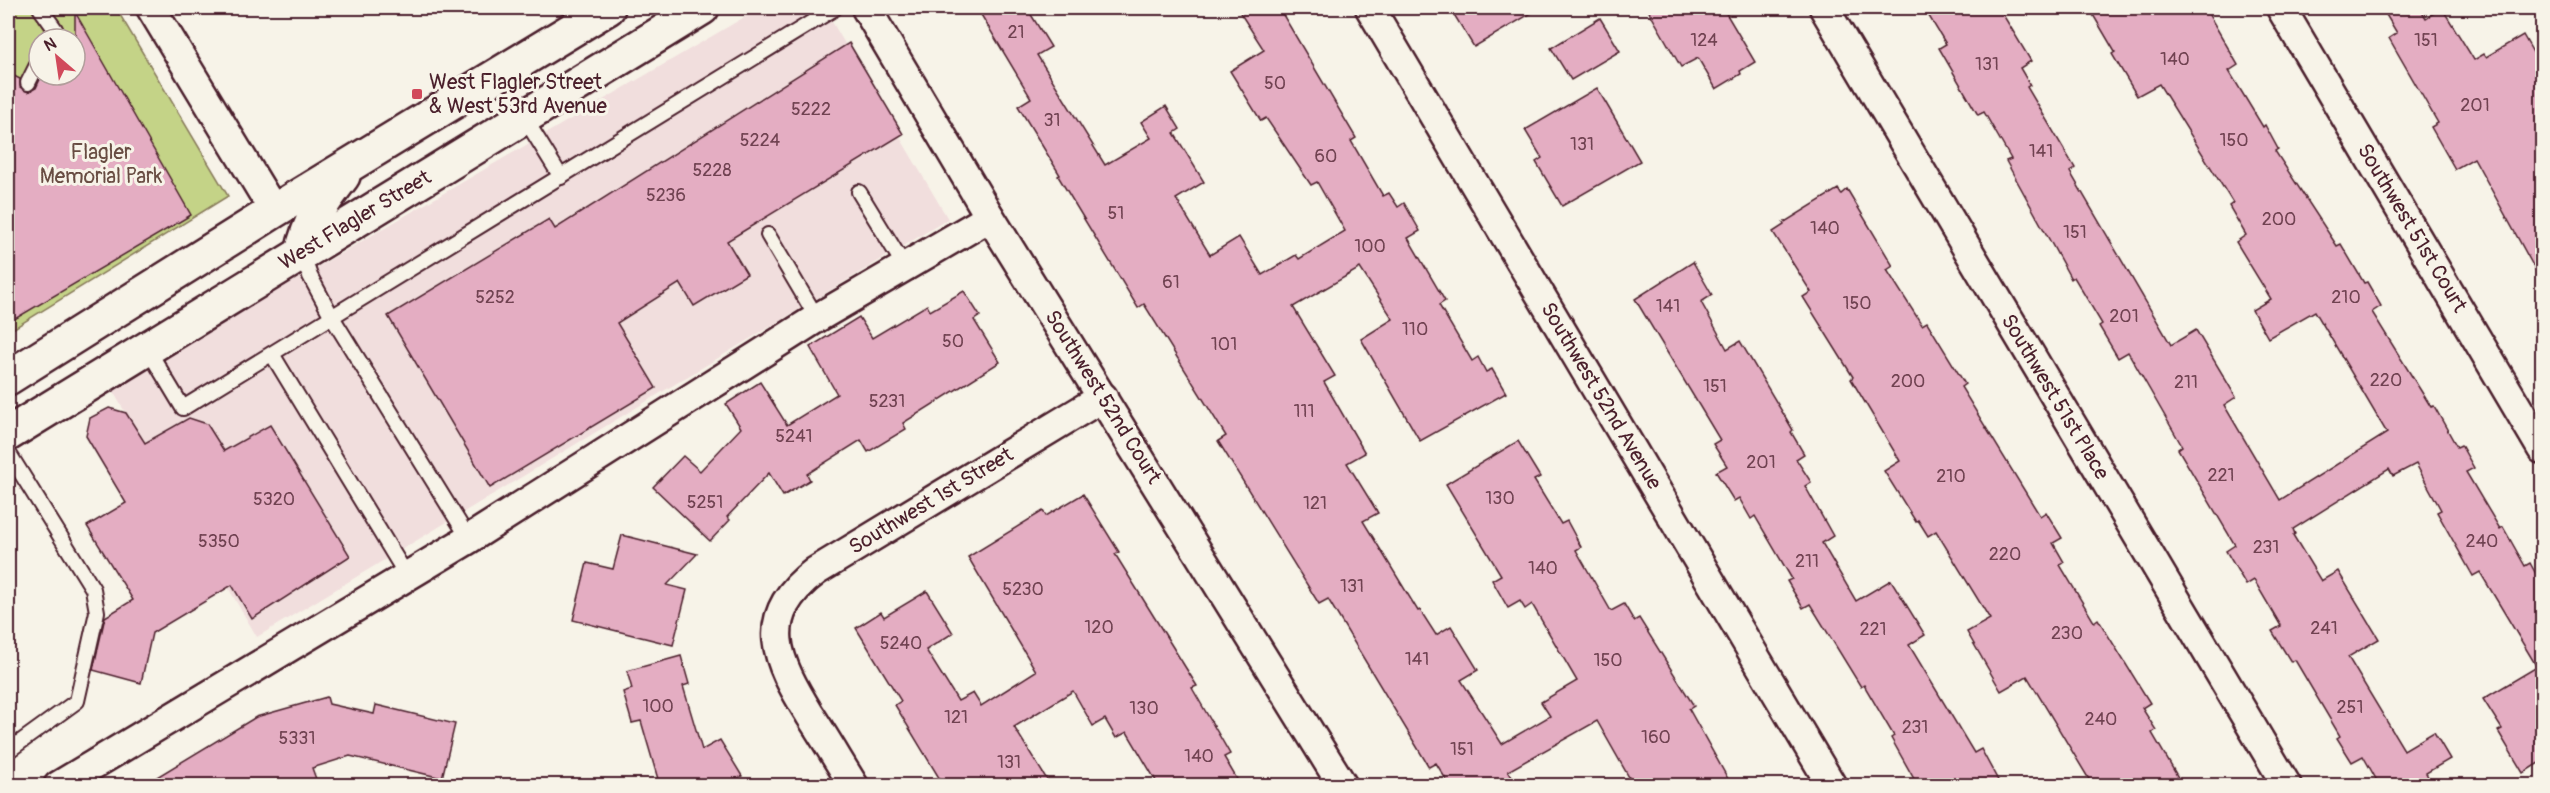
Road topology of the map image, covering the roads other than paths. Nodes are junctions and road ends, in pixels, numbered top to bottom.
1 (40, 8) edge
2 (151, 8) edge
3 (608, 8) edge
4 (702, 8) edge
5 (835, 8) edge
6 (866, 8) edge
7 (1370, 8) edge
8 (1824, 8) edge
9 (2281, 8) edge
10 (54, 27) edge
11 (524, 117) junction
12 (351, 165) junction
13 (561, 177) junction
14 (859, 192) dead end
15 (274, 211) junction
16 (990, 217) junction
17 (768, 235) dead end
18 (302, 253) junction
19 (905, 267) junction
20 (203, 314) junction
21 (332, 317) junction
22 (817, 318) junction
23 (147, 348) junction
24 (272, 354) junction
25 (8, 378) edge
26 (1103, 397) junction
27 (8, 434) edge
28 (2542, 450) edge
29 (8, 452) edge
30 (469, 539) junction
31 (407, 576) junction
32 (8, 751) edge
33 (58, 786) edge
34 (854, 786) edge
35 (1343, 786) edge
36 (1832, 786) edge
37 (2287, 786) edge

1 - 10 lane
2 - 15 street
3 - 12 main road
4 - 11 main road, West Flagler Street
5 - 13 lane
6 - 16 street, Southwest 52nd Court
7 - 36 street, Southwest 52nd Avenue
8 - 37 street, Southwest 51st Place
9 - 28 street, Southwest 51st Court
11 - 13 lane
11 - 18 main road, West Flagler Street
12 - 15 main road
12 - 18 main road
13 - 21 lane
14 - 19 lane
15 - 20 main road
15 - 25 main road
16 - 19 street
16 - 26 street, Southwest 52nd Court
17 - 22 lane
18 - 20 main road, West Flagler Street
18 - 21 lane
19 - 22 street
20 - 23 main road, West Flagler Street
21 - 24 lane
21 - 30 lane
22 - 30 street
23 - 24 lane
23 - 27 main road, West Flagler Street
24 - 31 lane
26 - 34 street, Southwest 1st Street
26 - 35 street, Southwest 52nd Court
29 - 32 lane
30 - 31 street
31 - 33 street

